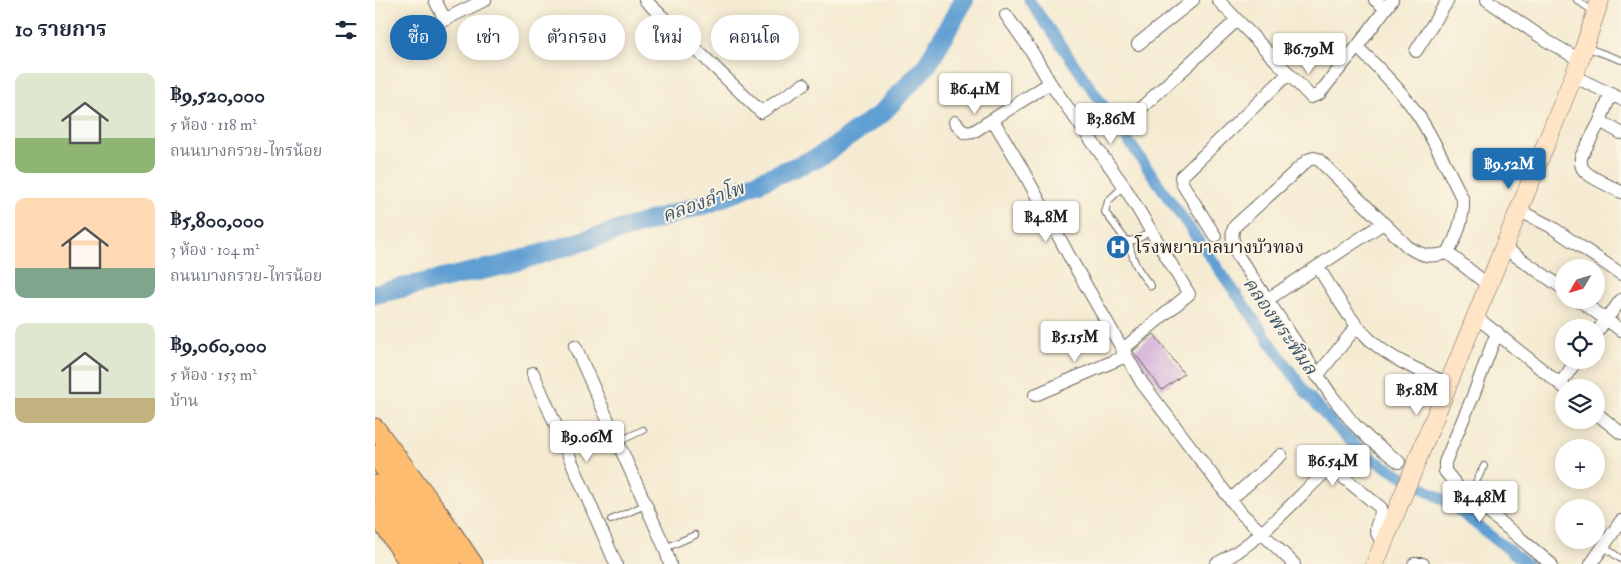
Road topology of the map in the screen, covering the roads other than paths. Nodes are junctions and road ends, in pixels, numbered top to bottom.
1 (435, 0) edge
2 (485, 0) edge
3 (645, 0) edge
4 (1193, 0) edge
5 (1218, 0) edge
6 (1375, 0) edge
7 (1448, 0) edge
8 (1487, 0) edge
9 (1577, 0) edge
10 (1389, 4) edge
11 (1597, 6) edge
12 (442, 15) edge
13 (1006, 15) dead end
14 (447, 19) edge
15 (1236, 21) junction
16 (1138, 44) dead end
17 (1357, 47) junction
18 (1416, 51) dead end
19 (1621, 60) edge
20 (1579, 61) junction
21 (1288, 74) junction
22 (1050, 83) junction
23 (804, 84) dead end
24 (1616, 96) edge
25 (1141, 108) dead end
26 (993, 120) junction
27 (1600, 121) junction
28 (955, 122) dead end
29 (1621, 133) edge
30 (1124, 186) junction
31 (1621, 192) edge
32 (1518, 210) junction
33 (1383, 224) junction
34 (1150, 230) junction
35 (1215, 236) dead end
36 (1129, 241) junction
37 (1503, 247) junction
38 (1448, 254) junction
39 (1317, 267) junction
40 (1621, 274) edge
41 (1555, 283) edge
42 (1488, 285) junction
43 (1151, 286) dead end
44 (1267, 300) junction
45 (1621, 300) edge
46 (1592, 309) edge
47 (1475, 316) junction
48 (1606, 319) junction
49 (1357, 326) junction
50 (1621, 330) edge
51 (1497, 332) junction
52 (575, 346) dead end
53 (1124, 353) junction
54 (533, 373) dead end
55 (1317, 376) junction
56 (1555, 379) edge
57 (1448, 384) junction
58 (1035, 396) dead end
59 (1605, 420) edge
60 (375, 428) edge
61 (643, 430) dead end
62 (1621, 433) edge
63 (617, 442) junction
64 (1281, 455) dead end
65 (375, 456) edge
66 (1399, 462) dead end
67 (1484, 466) dead end
68 (375, 485) edge
69 (1469, 496) junction
70 (1231, 499) junction
71 (645, 504) junction
72 (375, 512) edge
73 (611, 520) dead end
74 (1621, 521) edge
75 (1261, 532) junction
76 (695, 535) dead end
77 (1383, 543) junction
78 (1605, 543) edge
79 (1605, 547) edge
80 (665, 548) junction
81 (1601, 549) edge
82 (1621, 559) edge
83 (411, 564) edge
84 (429, 564) edge
85 (451, 564) edge
86 (473, 564) edge
87 (616, 564) edge
88 (670, 564) edge
89 (1216, 564) edge
90 (1294, 564) edge
91 (1375, 564) edge
92 (1414, 564) edge
93 (1423, 564) edge
94 (1551, 564) edge
95 (1591, 564) edge

1 - 12 street
2 - 14 street
3 - 23 street
4 - 16 street
5 - 15 street
6 - 10 street
7 - 18 street
8 - 20 street
9 - 11 lane
10 - 17 street
11 - 20 main road
13 - 22 street
15 - 21 street
15 - 25 street
17 - 21 street
17 - 38 street
19 - 20 lane
20 - 24 street
20 - 32 main road
21 - 35 street
22 - 26 street
22 - 30 street
24 - 27 street
26 - 28 street
26 - 53 street
27 - 29 street
27 - 31 street
30 - 34 street
30 - 36 lane
32 - 37 main road
32 - 40 street
33 - 38 street
33 - 39 street
33 - 44 street
34 - 36 lane
34 - 53 street
36 - 43 lane
37 - 41 street
37 - 42 main road
38 - 42 street
39 - 44 street
39 - 49 street
42 - 47 main road
44 - 55 street
45 - 48 street
46 - 48 street
47 - 51 street
47 - 57 main road
48 - 50 street
49 - 55 street
49 - 57 street
51 - 56 street
51 - 69 street
52 - 63 street
53 - 58 street
53 - 70 street
54 - 87 street
55 - 66 street
57 - 77 main road
59 - 62 street
60 - 86 main road
61 - 63 lane
63 - 71 street
64 - 70 street
65 - 85 main road
67 - 69 lane
68 - 84 main road
69 - 94 street
70 - 75 street
71 - 73 lane
71 - 80 street
72 - 83 main road
74 - 78 street
75 - 77 street
75 - 89 street
75 - 90 street
76 - 80 lane
77 - 91 main road
79 - 82 lane
80 - 88 street
81 - 95 street
92 - 93 street

